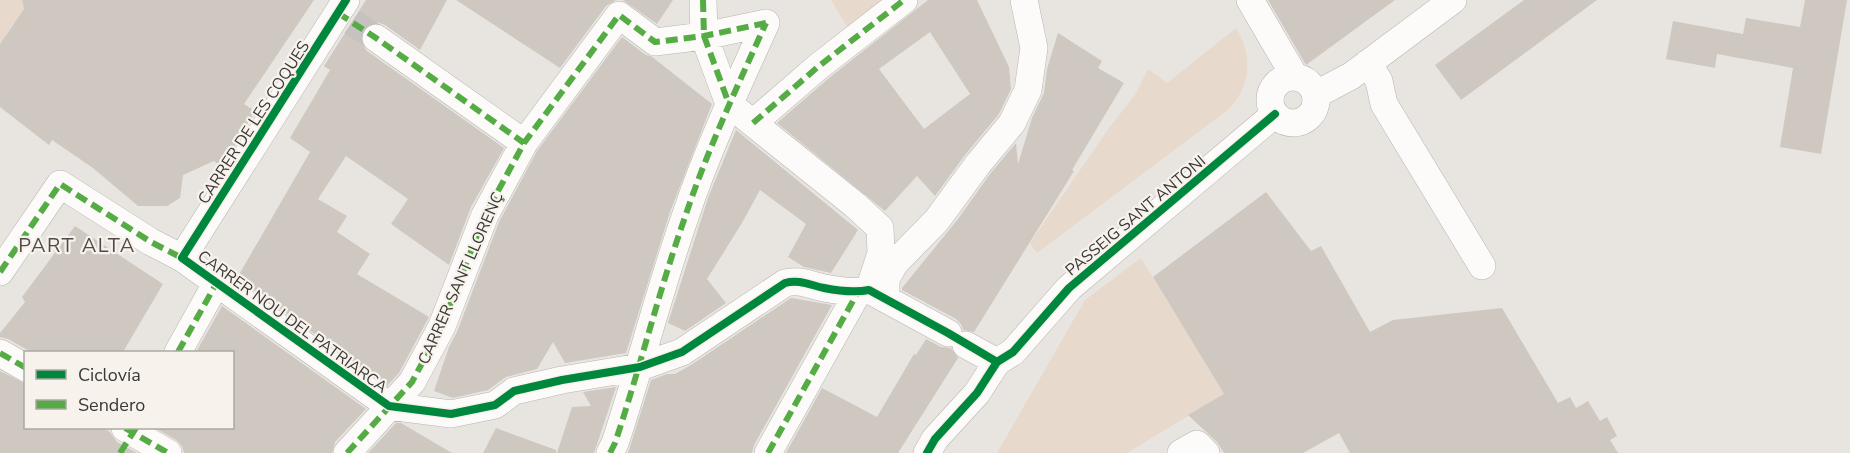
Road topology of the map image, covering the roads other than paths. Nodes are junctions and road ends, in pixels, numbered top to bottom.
1 (704, 0) edge
2 (904, 0) edge
3 (1024, 0) edge
4 (1250, 0) edge
5 (1453, 0) edge
6 (345, 12) edge
7 (704, 36) junction
8 (376, 38) tunnel mouth
9 (1368, 63) junction
10 (1295, 77) junction
11 (1315, 95) junction
12 (729, 104) junction
13 (1275, 114) junction
14 (753, 123) junction
15 (524, 143) junction
16 (182, 258) junction
17 (1482, 266) dead end
18 (2, 267) edge
19 (216, 284) junction
20 (871, 294) junction
21 (179, 351) edge
22 (0, 353) edge
23 (997, 362) junction
24 (24, 367) edge
25 (640, 367) junction
26 (389, 406) junction
27 (129, 435) edge
28 (168, 453) edge
29 (347, 453) edge
30 (610, 453) edge
31 (768, 453) edge
32 (927, 453) edge

1 - 7 street
2 - 14 street
3 - 20 street
4 - 10 street
5 - 9 street
6 - 16 street, CARRER DE LES COQUES
7 - 12 street
7 - 12 street
7 - 15 street, CARRER SANT LLORENÇ
8 - 15 street
9 - 11 street
9 - 17 street
10 - 11 street
10 - 13 street
11 - 13 street
12 - 14 street
12 - 25 street
13 - 23 street, PASSEIG SANT ANTONI
14 - 20 street
15 - 26 street, CARRER SANT LLORENÇ
16 - 18 street, CARRER NOU DEL PATRIARCA
16 - 19 street, CARRER NOU DEL PATRIARCA
19 - 21 street
19 - 26 street, CARRER NOU DEL PATRIARCA
20 - 23 street
20 - 25 street
20 - 31 street
22 - 24 street
23 - 32 street, PASSEIG SANT ANTONI
25 - 26 street
25 - 30 street
26 - 29 street, CARRER SANT LLORENÇ
27 - 28 street

